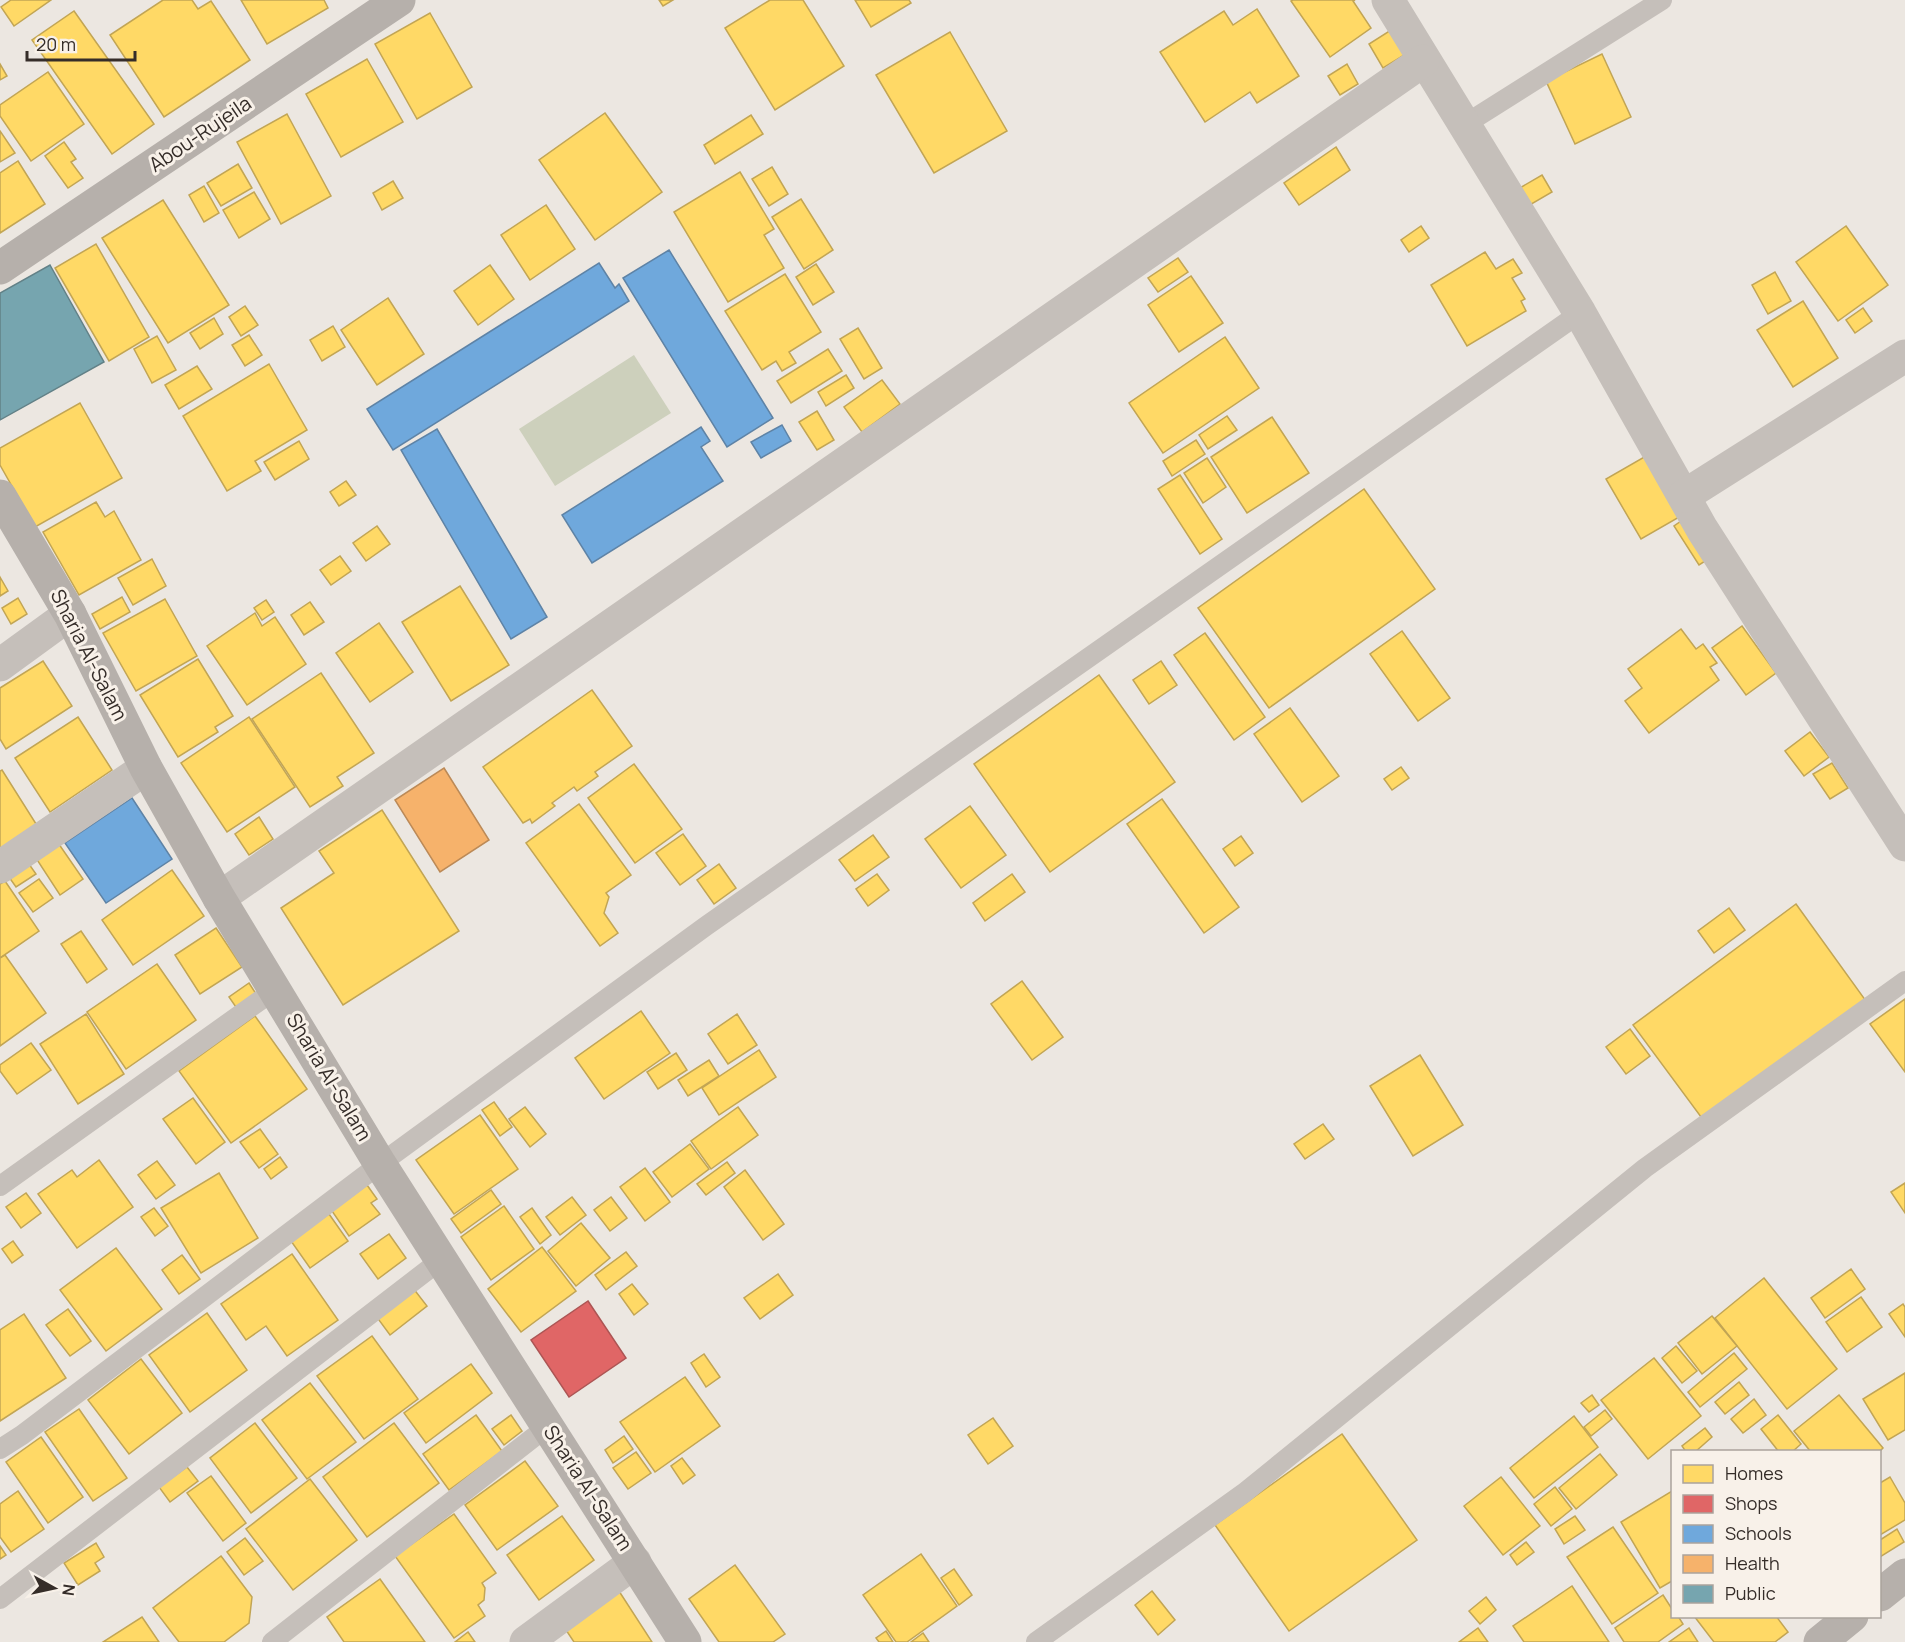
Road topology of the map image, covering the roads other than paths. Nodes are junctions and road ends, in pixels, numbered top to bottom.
1 (399, 0) edge
2 (1388, 0) edge
3 (1662, 0) edge
4 (1424, 61) junction
5 (1464, 125) junction
6 (0, 268) edge
7 (1580, 313) junction
8 (1905, 356) edge
9 (0, 496) edge
10 (1684, 496) junction
11 (70, 614) junction
12 (0, 665) edge
13 (146, 768) junction
14 (1905, 844) edge
15 (0, 867) edge
16 (219, 898) junction
17 (1905, 981) edge
18 (276, 989) junction
19 (380, 1164) junction
20 (0, 1186) edge
21 (442, 1259) junction
22 (548, 1425) junction
23 (0, 1449) edge
24 (635, 1562) junction
25 (1905, 1575) edge
26 (1881, 1594) edge
27 (0, 1599) edge
28 (1851, 1618) edge
29 (272, 1642) edge
30 (526, 1642) edge
31 (685, 1642) edge
32 (1036, 1642) edge
33 (1820, 1642) edge

1 - 6 street, Abou-Rujeila
2 - 4 street
3 - 5 lane
4 - 5 street
4 - 16 street
5 - 7 street
7 - 10 street
7 - 19 lane
8 - 10 street
9 - 11 street, Sharia Al-Salam
10 - 14 street
11 - 12 street
11 - 13 street, Sharia Al-Salam
13 - 15 street
13 - 16 street, Sharia Al-Salam
16 - 18 street, Sharia Al-Salam
17 - 32 lane
18 - 19 street, Sharia Al-Salam
18 - 20 lane
19 - 21 street, Sharia Al-Salam
19 - 23 lane
21 - 22 street, Sharia Al-Salam
21 - 27 lane
22 - 24 street, Sharia Al-Salam
22 - 29 lane
24 - 30 street
24 - 31 street, Sharia Al-Salam
25 - 26 street
28 - 33 street

